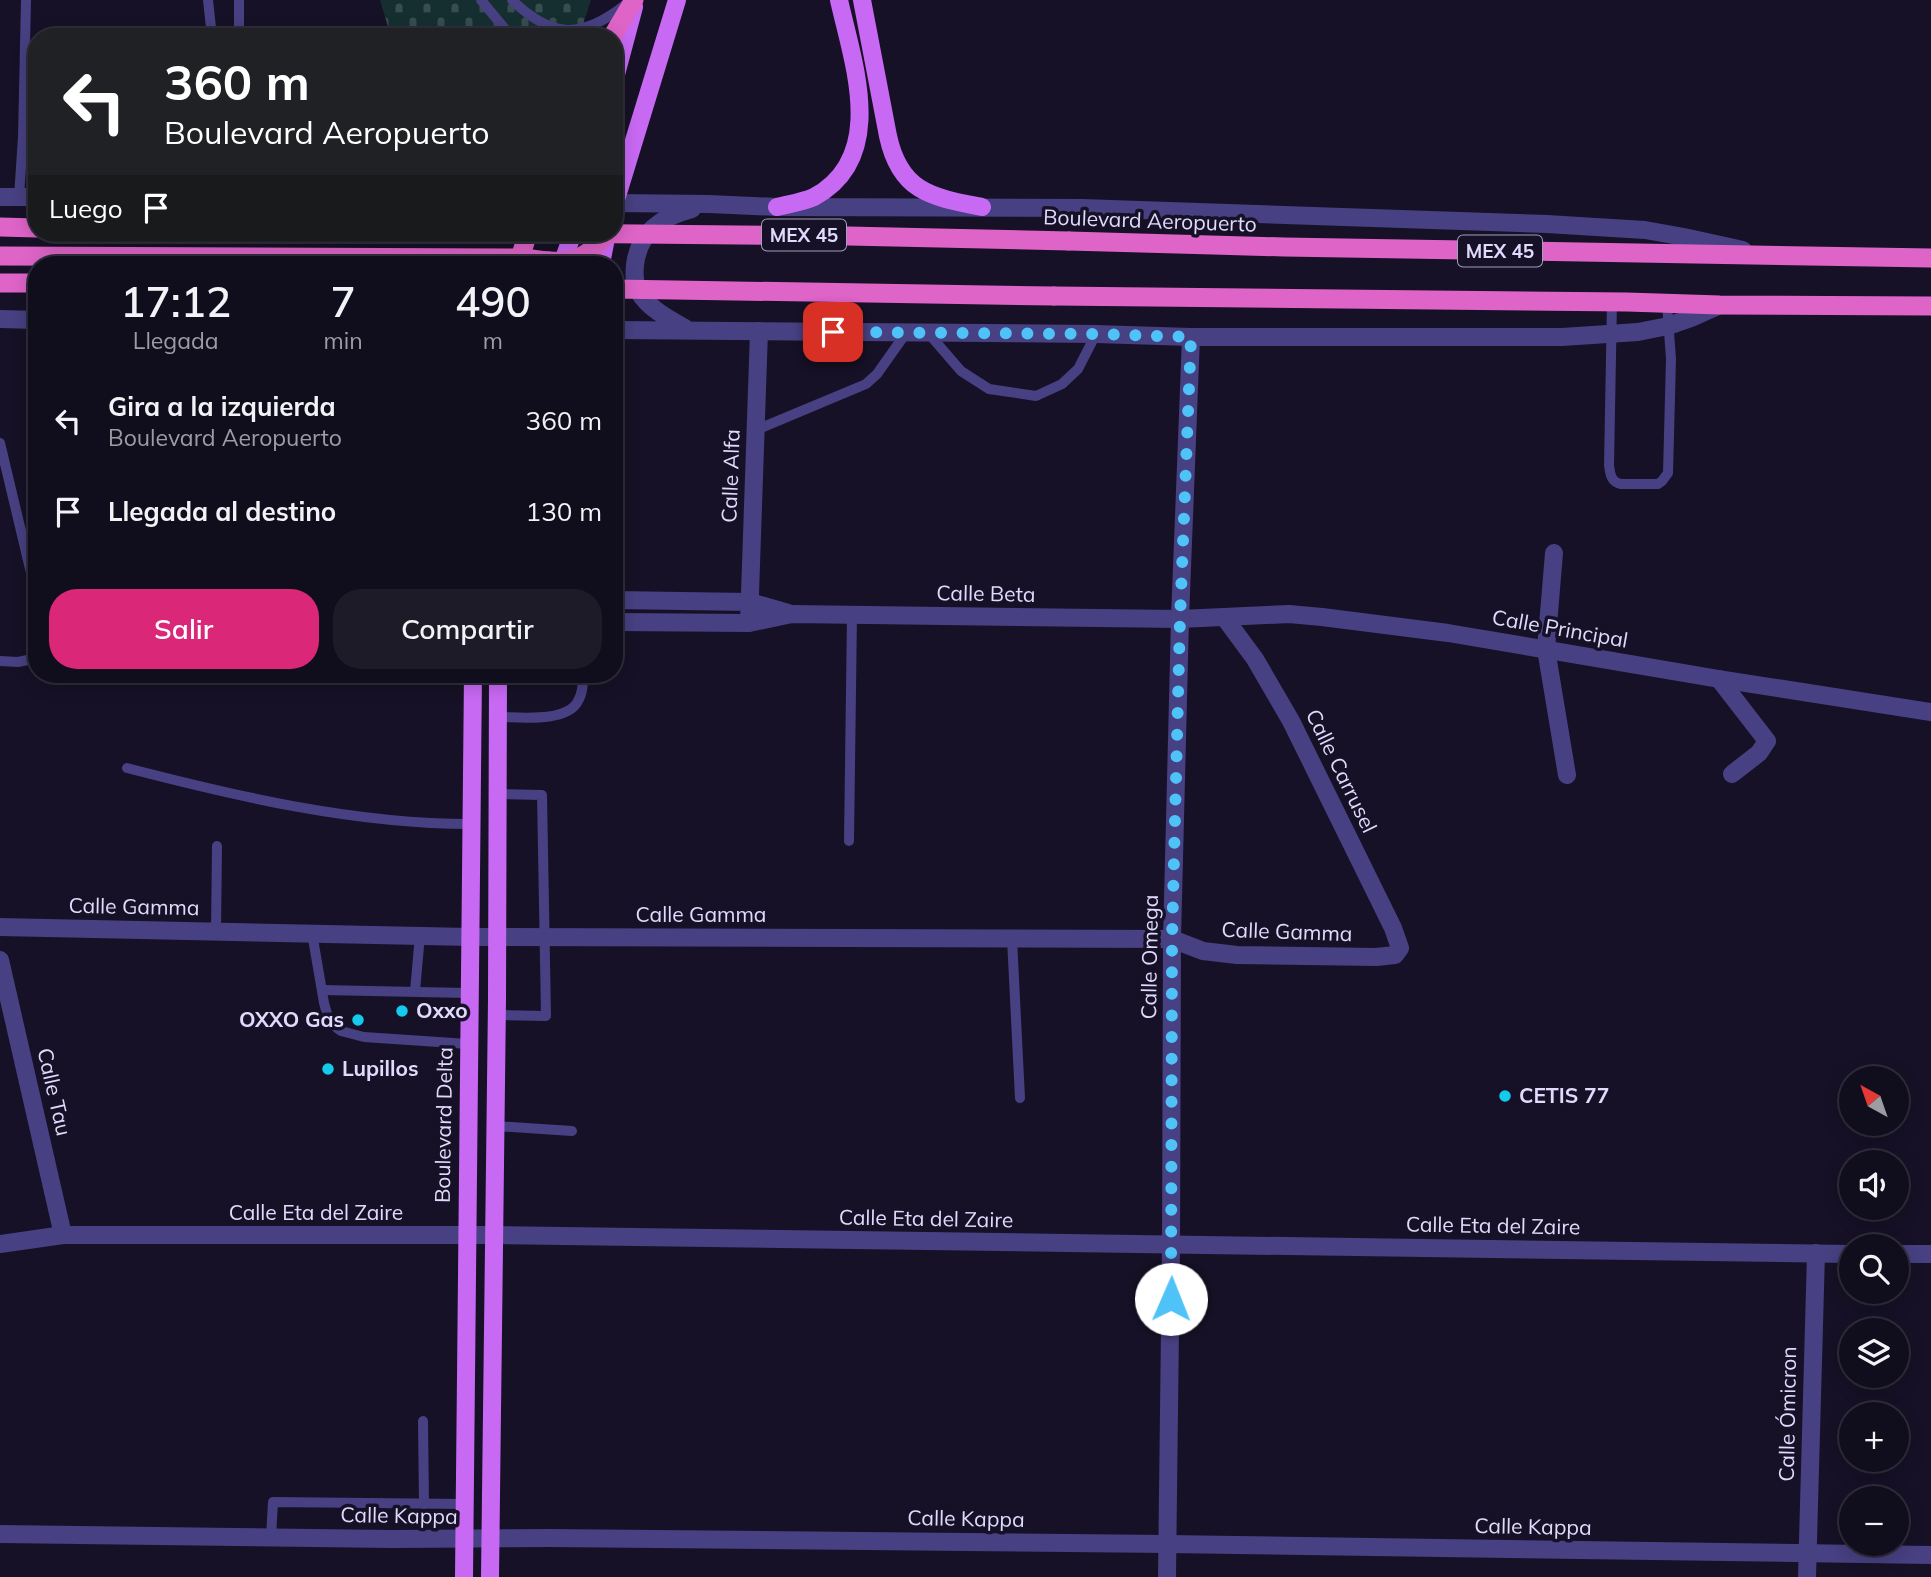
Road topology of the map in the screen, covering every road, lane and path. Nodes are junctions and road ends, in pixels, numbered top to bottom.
1 (26, 0) edge
2 (208, 0) edge
3 (239, 0) edge
4 (481, 0) edge
5 (512, 0) edge
6 (634, 0) edge
7 (677, 0) edge
8 (839, 0) edge
9 (862, 0) edge
10 (211, 28) edge
11 (239, 28) edge
12 (506, 28) edge
13 (551, 28) edge
14 (587, 28) edge
15 (617, 28) edge
16 (623, 45) edge
17 (623, 178) edge
18 (0, 197) edge
19 (28, 197) edge
20 (623, 204) edge
21 (709, 204) junction
22 (777, 207) junction
23 (982, 207) junction
24 (0, 228) edge
25 (28, 228) edge
26 (623, 234) edge
27 (599, 242) edge
28 (1760, 254) junction
29 (0, 256) edge
30 (28, 256) edge
31 (585, 256) edge
32 (1931, 258) edge
33 (0, 283) edge
34 (28, 283) edge
35 (623, 289) edge
36 (1612, 302) junction
37 (1667, 304) junction
38 (1720, 305) junction
39 (1931, 306) edge
40 (0, 319) edge
41 (28, 320) edge
42 (1668, 326) junction
43 (623, 330) edge
44 (688, 330) junction
45 (759, 331) junction
46 (906, 333) junction
47 (929, 334) junction
48 (1096, 334) junction
49 (1611, 334) junction
50 (1191, 337) junction
51 (756, 430) junction
52 (0, 443) edge
53 (1554, 553) dead end
54 (28, 560) edge
55 (623, 600) edge
56 (750, 602) junction
57 (792, 614) junction
58 (852, 615) junction
59 (1224, 617) junction
60 (1180, 619) junction
61 (623, 622) edge
62 (749, 623) junction
63 (1546, 649) junction
64 (28, 660) edge
65 (0, 661) edge
66 (1719, 679) junction
67 (472, 683) edge
68 (498, 683) edge
69 (582, 683) edge
70 (1931, 712) edge
71 (499, 717) junction
72 (127, 768) dead end
73 (1732, 774) dead end
74 (1567, 775) dead end
75 (497, 794) junction
76 (471, 824) junction
77 (849, 841) dead end
78 (217, 846) dead end
79 (0, 927) edge
80 (216, 931) junction
81 (312, 933) junction
82 (420, 935) junction
83 (470, 937) junction
84 (496, 937) junction
85 (545, 937) junction
86 (1012, 939) junction
87 (1172, 939) junction
88 (1398, 953) joint
89 (0, 960) edge
90 (321, 990) junction
91 (415, 991) junction
92 (468, 993) junction
93 (497, 1015) junction
94 (468, 1044) junction
95 (1020, 1098) dead end
96 (495, 1126) junction
97 (572, 1131) dead end
98 (63, 1235) junction
99 (466, 1235) junction
100 (493, 1235) junction
101 (0, 1244) edge
102 (1171, 1245) junction
103 (1816, 1253) junction
104 (1839, 1254) edge
105 (1909, 1254) edge
106 (1931, 1255) edge
107 (423, 1421) dead end
108 (424, 1504) junction
109 (464, 1504) junction
110 (0, 1534) edge
111 (271, 1537) junction
112 (465, 1539) junction
113 (490, 1540) junction
114 (1167, 1544) junction
115 (1807, 1553) junction
116 (1931, 1555) edge
117 (464, 1577) edge
118 (490, 1577) edge
119 (1167, 1577) edge
120 (1807, 1577) edge

1 - 19 lane
2 - 10 lane
3 - 11 lane
4 - 12 lane
5 - 13 lane
6 - 14 lane
6 - 15 highway
6 - 16 main road
7 - 17 main road
8 - 22 main road
9 - 23 main road
18 - 19 street
20 - 21 street, Boulevard Aeropuerto
21 - 22 street, Boulevard Aeropuerto
21 - 44 street
22 - 23 street, Boulevard Aeropuerto
23 - 28 street, Boulevard Aeropuerto
24 - 25 highway
26 - 28 highway, Boulevard Aeropuerto / MEX 45, bridge
27 - 31 highway
28 - 32 highway, Boulevard Aeropuerto / MEX 45
29 - 30 highway
33 - 34 highway
35 - 36 highway, bridge
36 - 37 highway
36 - 49 lane
37 - 38 highway
37 - 42 lane
38 - 39 highway
38 - 42 street
40 - 41 street
42 - 49 street
42 - 49 lane
43 - 44 street
44 - 45 street
45 - 46 street
45 - 51 street, Calle Alfa
46 - 47 street
46 - 51 lane
47 - 48 street
47 - 48 lane
48 - 50 street
49 - 50 street
50 - 60 street, Calle Omega
51 - 56 street, Calle Alfa
52 - 54 lane
53 - 63 street
55 - 56 street, Calle Beta
56 - 57 street, Calle Beta
56 - 62 street, Calle Alfa
57 - 58 street, Calle Beta
57 - 62 street, Calle Beta
58 - 60 street, Calle Beta
58 - 77 lane
59 - 60 street, Calle Principal
59 - 63 street, Calle Principal
59 - 88 street, Calle Carrusel
60 - 87 street, Calle Omega
61 - 62 street, Calle Beta
63 - 66 street, Calle Principal
63 - 74 street
64 - 65 lane
66 - 70 street, Calle Principal
66 - 73 street
67 - 76 main road, Boulevard Delta
68 - 71 main road
69 - 71 lane
71 - 75 main road
72 - 76 lane
75 - 84 main road
75 - 85 lane
76 - 83 main road, Boulevard Delta
78 - 80 lane
79 - 80 street, Calle Gamma
80 - 81 street, Calle Gamma
81 - 82 street, Calle Gamma
81 - 90 lane
82 - 83 street, Calle Gamma
82 - 91 lane
83 - 84 street, Calle Gamma
83 - 92 main road, Boulevard Delta
84 - 85 street, Calle Gamma
84 - 93 main road
85 - 86 street, Calle Gamma
85 - 93 lane
86 - 87 street, Calle Gamma
86 - 95 lane
87 - 88 street, Calle Gamma
87 - 102 street, Calle Omega
89 - 98 street, Calle Tau
90 - 91 lane
90 - 94 lane
91 - 92 lane
92 - 94 main road, Boulevard Delta
93 - 96 main road
94 - 99 main road, Boulevard Delta
96 - 97 lane
96 - 100 main road
98 - 99 street, Calle Eta del Zaire
98 - 101 street, Calle Eta del Zaire
99 - 100 street, Calle Eta del Zaire
99 - 109 main road, Boulevard Delta
100 - 102 street, Calle Eta del Zaire
100 - 113 main road
102 - 103 street, Calle Eta del Zaire
102 - 114 street, Calle Omega
103 - 104 street, Calle Eta del Zaire
103 - 115 street, Calle Ómicron
105 - 106 street
107 - 108 lane
108 - 109 lane
108 - 111 lane
109 - 112 main road, Boulevard Delta
110 - 111 street, Calle Kappa
111 - 112 street, Calle Kappa
112 - 113 street, Calle Kappa
112 - 117 main road, Boulevard Delta
113 - 114 street, Calle Kappa
113 - 118 main road
114 - 115 street, Calle Kappa
114 - 119 street, Calle Omega
115 - 116 street, Calle Kappa
115 - 120 street, Calle Ómicron

